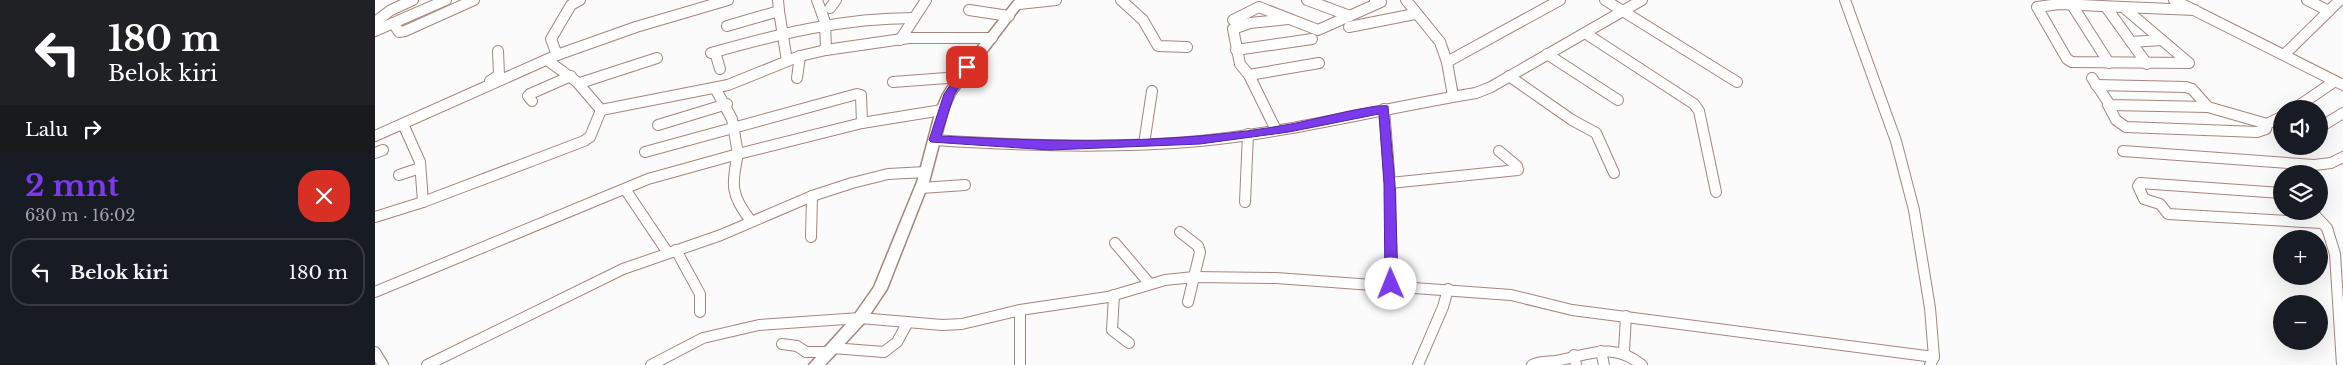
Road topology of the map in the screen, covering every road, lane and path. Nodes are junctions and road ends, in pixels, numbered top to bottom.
1 (413, 0) edge
2 (446, 0) edge
3 (474, 0) edge
4 (580, 0) edge
5 (728, 0) edge
6 (778, 0) edge
7 (817, 0) edge
8 (836, 0) edge
9 (926, 0) edge
10 (1056, 0) edge
11 (1121, 0) edge
12 (1307, 0) edge
13 (1375, 0) edge
14 (1406, 0) edge
15 (1560, 0) edge
16 (1605, 0) edge
17 (1642, 0) edge
18 (1845, 0) edge
19 (2174, 0) edge
20 (2307, 0) edge
21 (2340, 0) edge
22 (560, 2) dead end
23 (1020, 2) edge
24 (571, 5) junction
25 (2072, 5) junction
26 (2106, 7) junction
27 (2123, 7) junction
28 (830, 8) dead end
29 (455, 9) junction
30 (969, 10) dead end
31 (2195, 10) junction
32 (779, 11) junction
33 (1622, 11) junction
34 (2329, 11) junction
35 (1415, 14) junction
36 (1009, 16) junction
37 (1350, 16) junction
38 (914, 18) junction
39 (1288, 19) junction
40 (1233, 20) dead end
41 (375, 22) edge
42 (825, 22) junction
43 (393, 23) junction
44 (727, 26) dead end
45 (1349, 28) dead end
46 (375, 31) edge
47 (782, 33) junction
48 (1585, 33) junction
49 (992, 38) junction
50 (1312, 39) dead end
51 (901, 40) junction
52 (2161, 40) junction
53 (2131, 42) junction
54 (1187, 47) dead end
55 (827, 50) junction
56 (1235, 50) junction
57 (498, 52) dead end
58 (1547, 54) junction
59 (557, 55) junction
60 (2284, 55) junction
61 (801, 56) junction
62 (657, 58) dead end
63 (547, 60) junction
64 (787, 61) junction
65 (1447, 62) junction
66 (1319, 63) dead end
67 (2109, 63) junction
68 (2147, 64) junction
69 (720, 69) dead end
70 (1249, 75) junction
71 (571, 76) junction
72 (1509, 76) junction
73 (959, 77) junction
74 (797, 78) dead end
75 (893, 82) dead end
76 (1737, 82) dead end
77 (580, 83) junction
78 (2339, 83) edge
79 (715, 88) junction
80 (483, 89) junction
81 (1152, 91) dead end
82 (1453, 96) junction
83 (1617, 100) dead end
84 (2310, 100) edge
85 (533, 101) dead end
86 (727, 104) junction
87 (2108, 105) junction
88 (2208, 107) junction
89 (1384, 109) junction
90 (601, 110) junction
91 (942, 110) junction
92 (2343, 113) edge
93 (2273, 121) edge
94 (2328, 122) edge
95 (862, 123) junction
96 (403, 124) junction
97 (2267, 124) junction
98 (658, 125) dead end
99 (736, 125) junction
100 (1276, 130) junction
101 (1248, 134) junction
102 (375, 136) edge
103 (935, 140) junction
104 (1144, 144) junction
105 (2123, 150) dead end
106 (1499, 151) dead end
107 (645, 152) dead end
108 (737, 154) junction
109 (2343, 157) edge
110 (420, 168) junction
111 (925, 172) junction
112 (1615, 173) dead end
113 (399, 175) dead end
114 (1390, 184) junction
115 (965, 185) dead end
116 (921, 188) junction
117 (625, 189) junction
118 (1716, 192) dead end
119 (2273, 192) edge
120 (812, 196) junction
121 (423, 202) junction
122 (1245, 202) dead end
123 (375, 217) edge
124 (2319, 220) edge
125 (751, 221) junction
126 (2322, 223) junction
127 (1180, 232) dead end
128 (811, 237) dead end
129 (1115, 243) dead end
130 (672, 252) junction
131 (1194, 277) junction
132 (1149, 284) junction
133 (1391, 284) junction
134 (1448, 289) junction
135 (375, 292) edge
136 (1114, 295) junction
137 (1188, 302) dead end
138 (1020, 310) junction
139 (700, 312) dead end
140 (1626, 316) junction
141 (860, 318) junction
142 (907, 322) junction
143 (1129, 342) dead end
144 (782, 344) dead end
145 (830, 350) junction
146 (1601, 351) junction
147 (1624, 352) junction
148 (375, 354) edge
149 (1575, 360) edge
150 (1932, 361) edge
151 (1555, 363) edge
152 (383, 365) edge
153 (427, 365) edge
154 (651, 365) edge
155 (817, 365) edge
156 (1020, 365) edge
157 (1418, 365) edge
158 (1532, 365) edge
159 (1604, 365) edge
160 (1643, 365) edge
161 (2342, 365) edge

1 - 41 street
2 - 29 street
2 - 43 street
3 - 29 street
4 - 24 street
5 - 59 street
6 - 32 street
7 - 42 street
8 - 28 street
9 - 38 street
10 - 23 street
11 - 54 street
12 - 37 street
13 - 37 street
14 - 35 street
15 - 65 street
16 - 33 street
17 - 33 street
18 - 150 street
19 - 31 street
20 - 34 street
21 - 34 street
22 - 24 street
23 - 36 street
24 - 59 street
25 - 26 street
25 - 67 street
25 - 67 street
26 - 27 street
26 - 53 street
27 - 31 street
27 - 52 street
29 - 43 street
30 - 36 street
31 - 60 street
32 - 44 street
32 - 47 street
33 - 48 street
33 - 76 street
34 - 60 street
35 - 45 street
35 - 65 street
36 - 49 street
37 - 39 street
38 - 42 street
38 - 51 street
39 - 40 street
39 - 56 street
42 - 47 street
42 - 55 street
43 - 46 street
47 - 64 street
47 - 69 street
48 - 58 street
48 - 118 street
49 - 51 street
49 - 73 street
50 - 56 street
51 - 55 street
52 - 53 street
52 - 68 street
53 - 68 street
55 - 61 street
56 - 70 street
57 - 80 street
58 - 72 street
58 - 83 street
59 - 63 street
60 - 78 street
61 - 64 street
61 - 74 street
62 - 77 street
63 - 71 street
63 - 80 street
64 - 79 street
65 - 82 street
66 - 70 street
67 - 68 street
70 - 100 street
71 - 77 street
71 - 85 street
72 - 82 street
72 - 112 street
73 - 75 street
73 - 91 street
77 - 90 street
78 - 84 street
79 - 86 street
79 - 90 street
80 - 96 street
81 - 104 street
82 - 89 street
86 - 98 street
86 - 99 street
87 - 88 street
87 - 88 street
87 - 97 street
88 - 97 street
89 - 100 street
89 - 114 street
90 - 121 street
91 - 95 street
91 - 103 street
92 - 94 street
93 - 97 street
95 - 99 street
95 - 108 street
96 - 102 street
96 - 110 street
99 - 107 street
99 - 108 street
100 - 101 street
101 - 104 street
101 - 122 street
103 - 104 street
103 - 111 street
105 - 109 street
106 - 114 street
108 - 117 street
108 - 125 street
110 - 113 street
110 - 121 street
111 - 116 street
111 - 120 street
114 - 133 street
115 - 116 street
116 - 141 street
117 - 130 street
117 - 135 street
119 - 126 street
120 - 125 street
120 - 128 street
121 - 123 street
124 - 126 street
125 - 130 street
126 - 161 street
127 - 131 street
129 - 132 street
130 - 139 street
130 - 153 street
131 - 132 street
131 - 133 street
131 - 137 street
132 - 136 street
133 - 134 street
134 - 140 street
134 - 157 street
136 - 138 street
136 - 143 street
138 - 142 street
138 - 156 street
140 - 147 street
140 - 150 street
141 - 142 street
141 - 145 street
141 - 154 street
142 - 145 street
144 - 145 street
145 - 155 street
146 - 147 street
146 - 149 street
146 - 159 street
147 - 160 street
148 - 152 street
149 - 151 street
151 - 158 street

